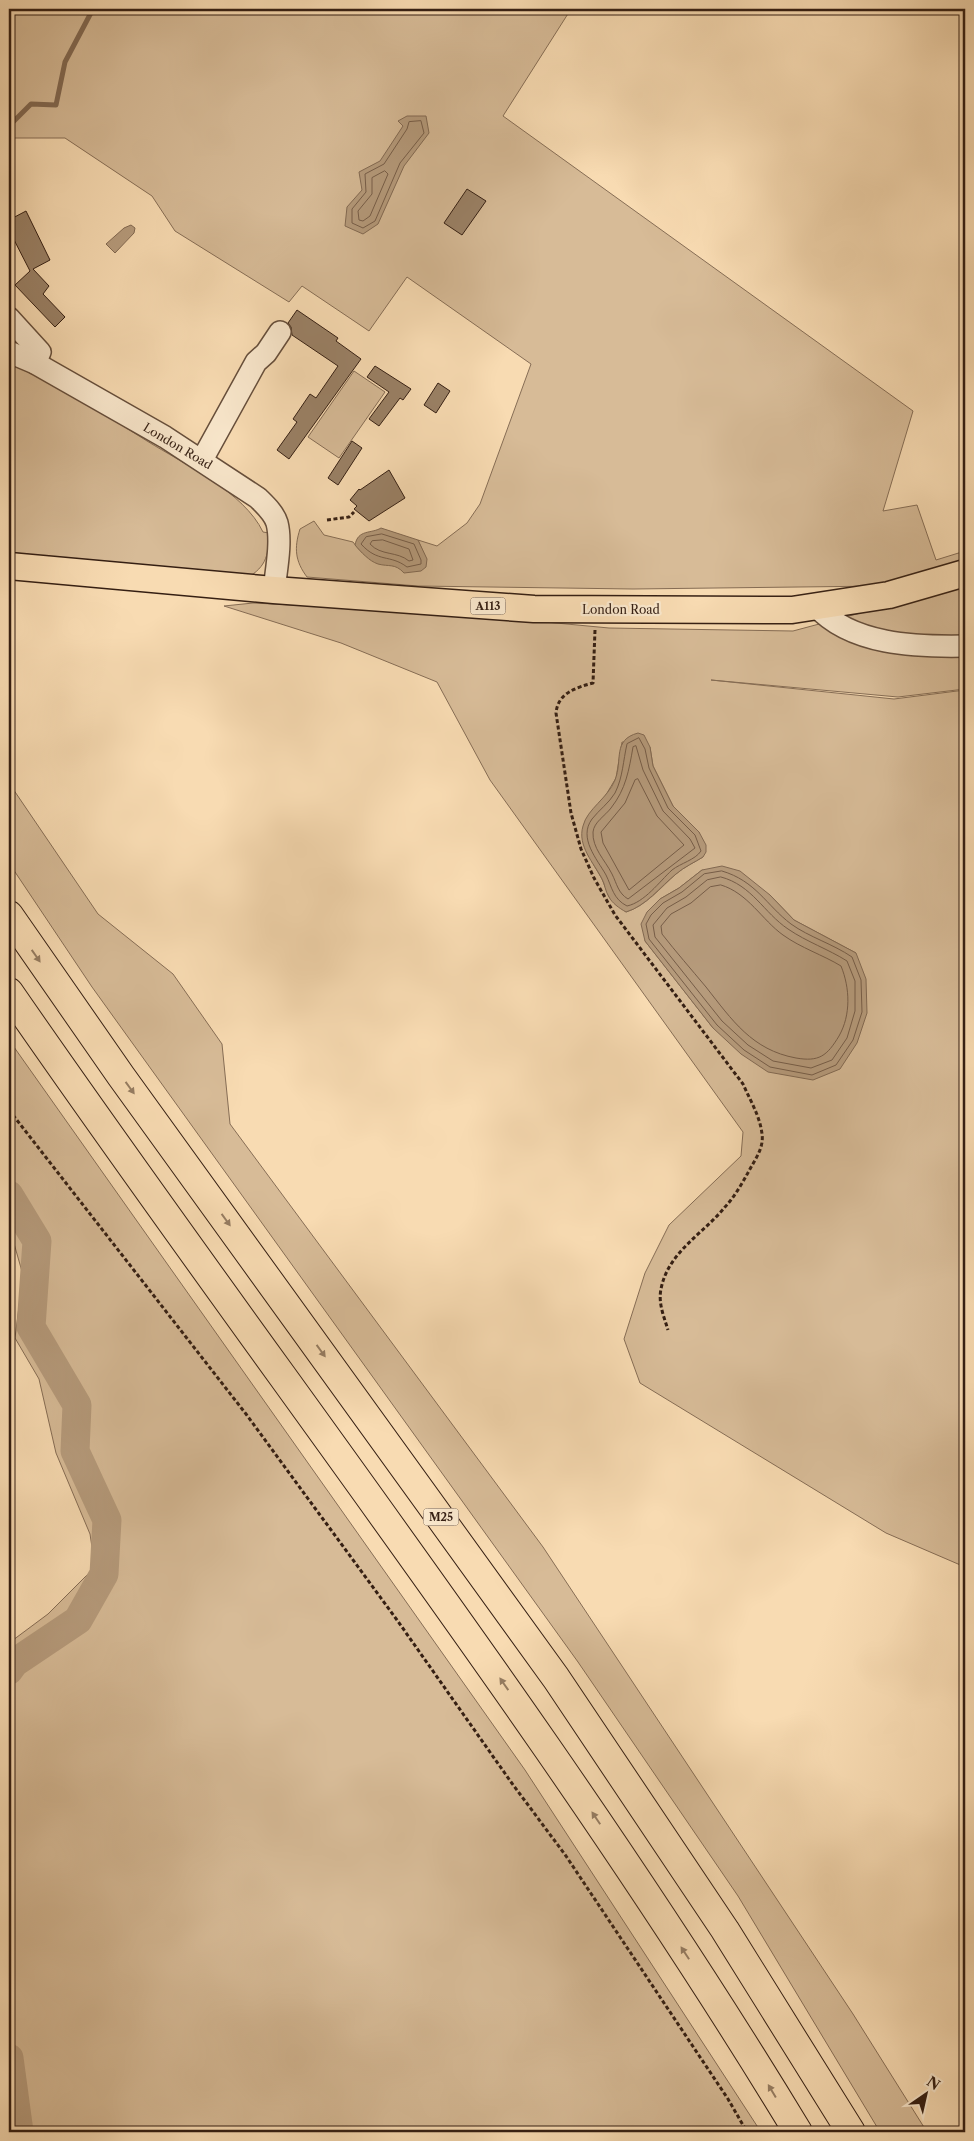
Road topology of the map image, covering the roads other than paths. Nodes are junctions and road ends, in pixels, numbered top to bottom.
1 (9, 318) edge
2 (280, 332) dead end
3 (9, 352) edge
4 (35, 363) junction
5 (202, 460) junction
6 (9, 566) edge
7 (965, 573) edge
8 (274, 590) junction
9 (816, 606) junction
10 (965, 646) edge
11 (9, 916) edge
12 (9, 992) edge
13 (798, 2132) edge
14 (851, 2132) edge

1 - 4 street
2 - 5 street
3 - 4 street, London Road
4 - 5 street, London Road
5 - 8 street, London Road
6 - 8 main road, London Road / A113
7 - 9 main road, London Road / A113
8 - 9 main road, London Road / A113
9 - 10 street
11 -> 14 highway, M25
13 -> 12 highway

